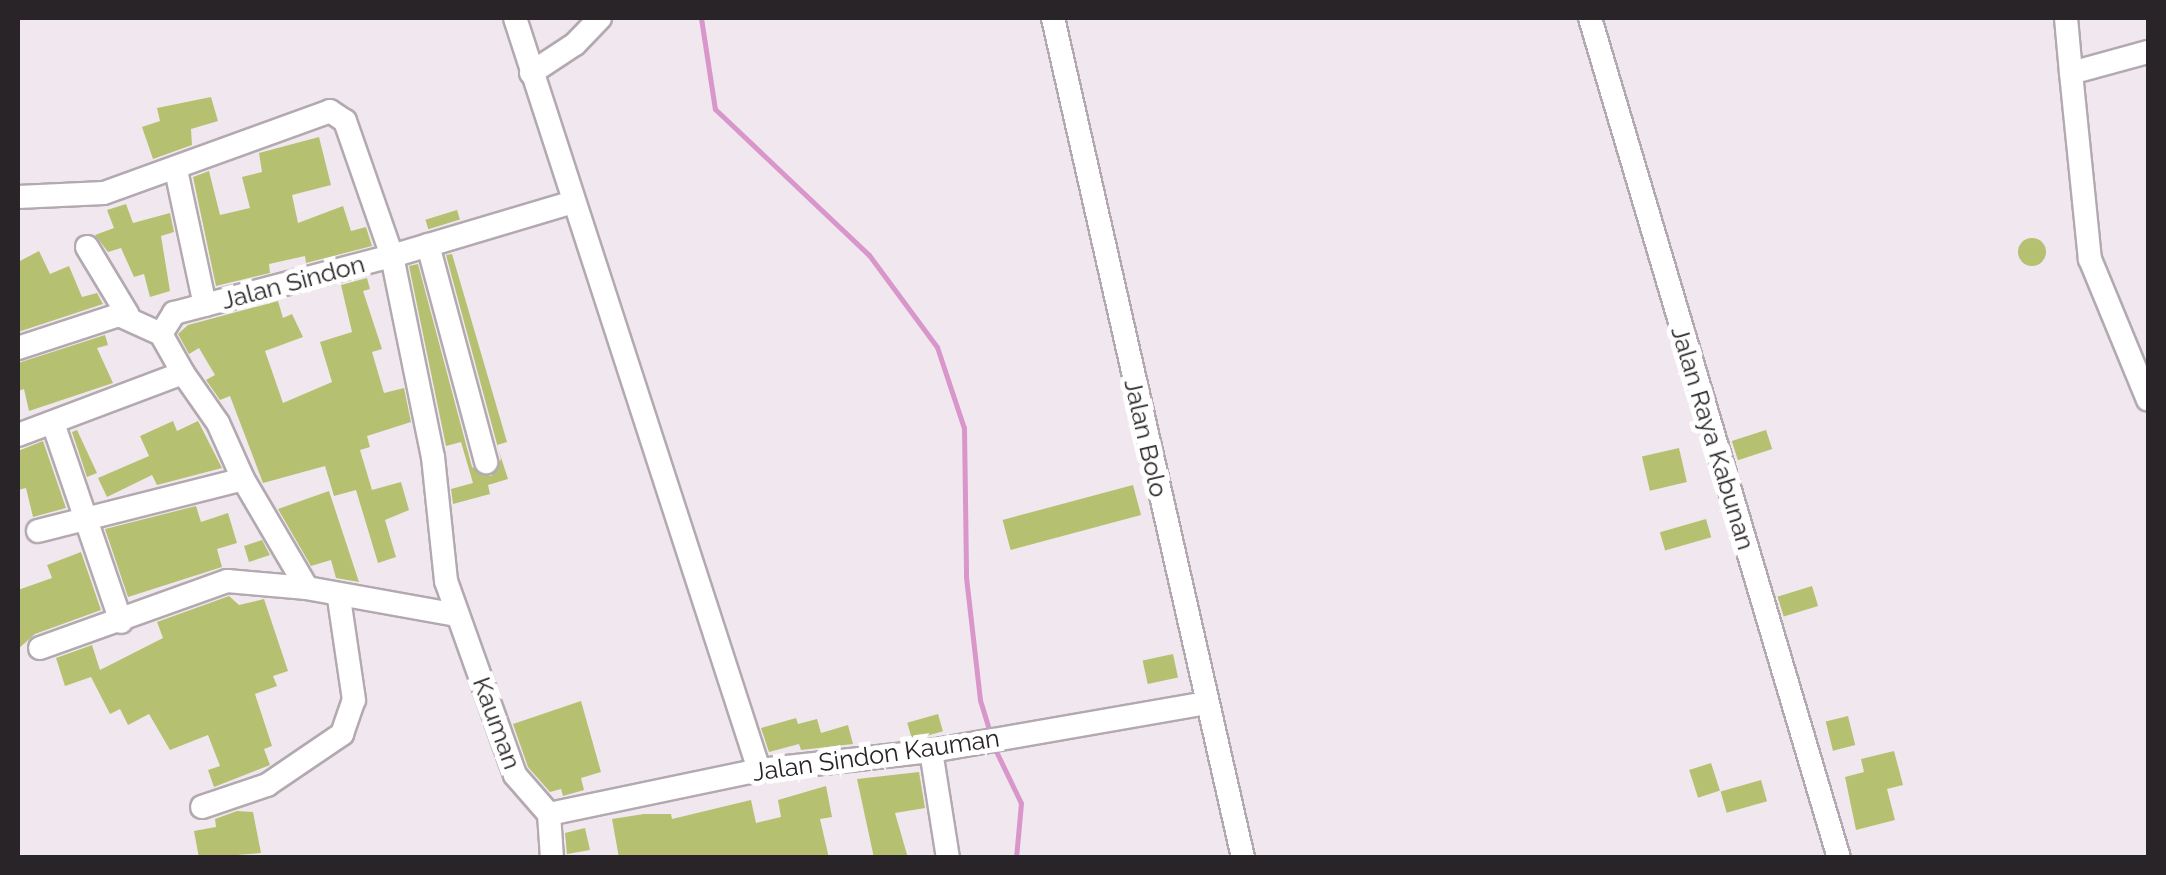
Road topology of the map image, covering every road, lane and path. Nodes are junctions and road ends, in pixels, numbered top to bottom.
1 (515, 18) edge
2 (600, 18) edge
3 (1053, 18) edge
4 (1590, 18) edge
5 (2066, 18) edge
6 (2148, 52) edge
7 (530, 73) junction
8 (2071, 73) junction
9 (176, 170) junction
10 (18, 197) edge
11 (570, 203) junction
12 (428, 245) junction
13 (87, 247) dead end
14 (392, 256) junction
15 (205, 305) junction
16 (128, 315) junction
17 (161, 334) junction
18 (18, 348) edge
19 (184, 373) junction
20 (2148, 400) edge
21 (54, 426) junction
22 (18, 435) edge
23 (486, 462) dead end
24 (243, 478) junction
25 (85, 519) junction
26 (38, 531) dead end
27 (446, 581) junction
28 (307, 588) junction
29 (339, 598) junction
30 (414, 604) junction
31 (457, 615) junction
32 (121, 622) junction
33 (40, 648) dead end
34 (1206, 703) junction
35 (931, 750) junction
36 (759, 770) junction
37 (202, 806) dead end
38 (549, 814) junction
39 (552, 858) edge
40 (948, 858) edge
41 (1243, 858) edge
42 (1839, 858) edge

1 - 7 street
2 - 7 street
3 - 34 street, Jalan Bolo
4 - 42 street, Jalan Raya Kabunan
5 - 8 street
6 - 8 street
7 - 11 street
8 - 20 street
9 - 10 street
9 - 14 street
9 - 15 street
11 - 12 street
11 - 36 street
12 - 14 street
12 - 23 street
13 - 16 street
14 - 15 street, Jalan Sindon
14 - 27 street, Jalan Sindon
15 - 17 street, Jalan Sindon
16 - 17 street
16 - 18 street
17 - 19 street
19 - 21 street
19 - 24 street
21 - 22 street
21 - 25 street
24 - 25 street
24 - 28 street
25 - 26 street
25 - 32 street
27 - 30 street
27 - 31 street, Kauman
28 - 29 street
28 - 32 street
29 - 30 street
29 - 37 street
30 - 31 street
31 - 38 street, Kauman
32 - 33 street
34 - 35 street, Jalan Sindon Kauman
34 - 41 street, Jalan Bolo
35 - 36 street, Jalan Sindon Kauman
35 - 40 street
36 - 38 street, Jalan Sindon Kauman
38 - 39 street

